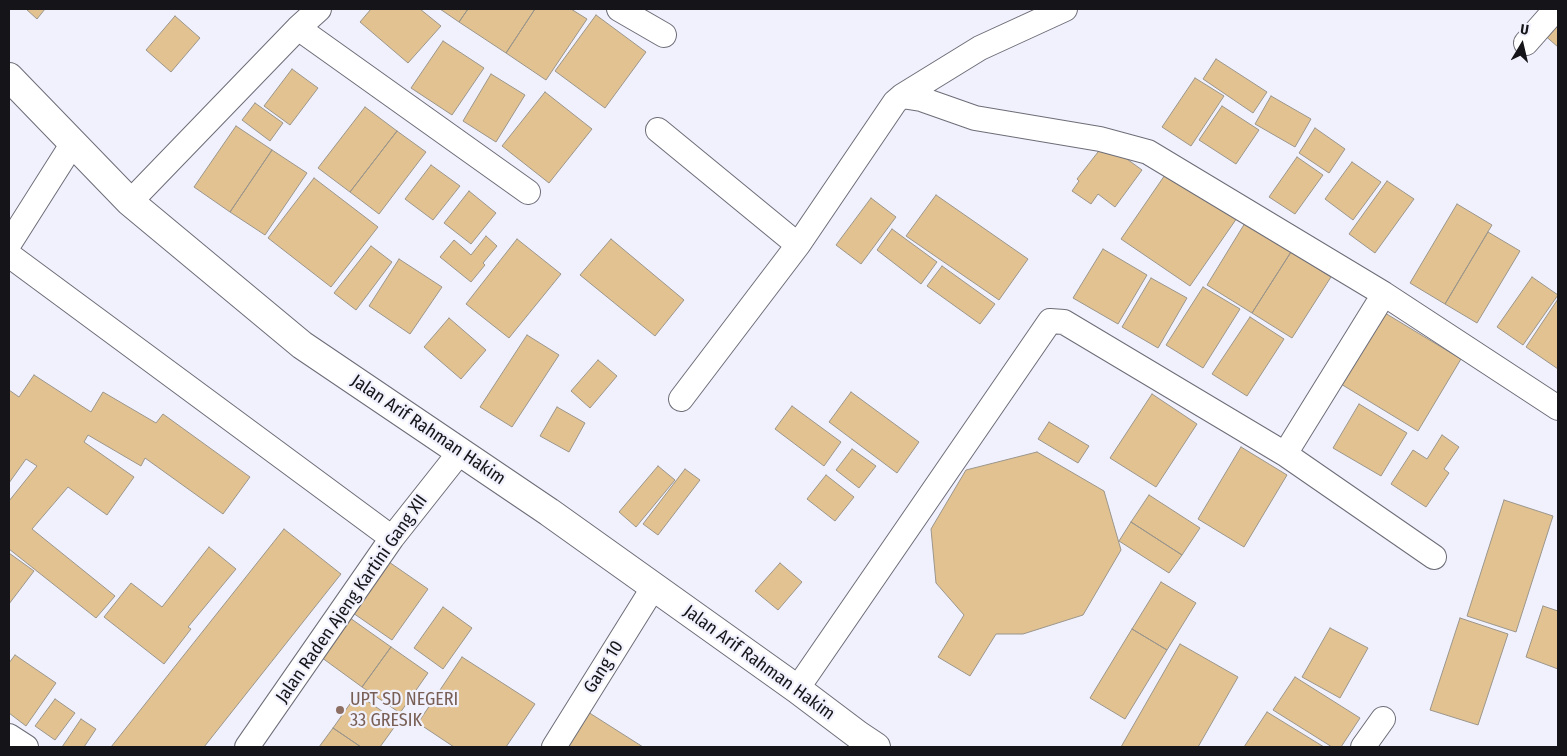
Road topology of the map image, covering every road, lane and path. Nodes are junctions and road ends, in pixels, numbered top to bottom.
1 (319, 9) edge
2 (619, 9) edge
3 (1065, 9) edge
4 (1556, 9) edge
5 (298, 28) junction
6 (664, 35) dead end
7 (1526, 43) dead end
8 (9, 77) edge
9 (902, 96) junction
10 (658, 130) dead end
11 (73, 143) junction
12 (528, 192) dead end
13 (130, 202) junction
14 (9, 244) edge
15 (798, 245) junction
16 (9, 255) edge
17 (1384, 294) junction
18 (681, 399) dead end
19 (1558, 408) edge
20 (460, 452) junction
21 (1284, 454) junction
22 (392, 538) junction
23 (1434, 557) dead end
24 (653, 588) junction
25 (797, 688) junction
26 (1383, 719) dead end
27 (9, 736) edge
28 (26, 747) edge
29 (247, 747) edge
30 (554, 747) edge
31 (876, 747) edge
32 (1363, 747) edge

1 - 5 street
2 - 6 street
3 - 9 street
4 - 7 street
5 - 12 street
5 - 13 street
8 - 11 main road, Jalan Arif Rahman Hakim
9 - 15 street
9 - 17 street
10 - 15 street
11 - 13 main road, Jalan Arif Rahman Hakim
11 - 14 street
13 - 20 main road, Jalan Arif Rahman Hakim
15 - 18 street
16 - 22 street
17 - 19 street
17 - 21 street
20 - 22 street, Jalan Raden Ajeng Kartini Gang XII
20 - 24 main road, Jalan Arif Rahman Hakim
21 - 23 street
21 - 25 street
22 - 29 street, Jalan Raden Ajeng Kartini Gang XII
24 - 25 main road, Jalan Arif Rahman Hakim
24 - 30 street, Gang 10
25 - 31 main road, Jalan Arif Rahman Hakim
26 - 32 street
27 - 28 street

